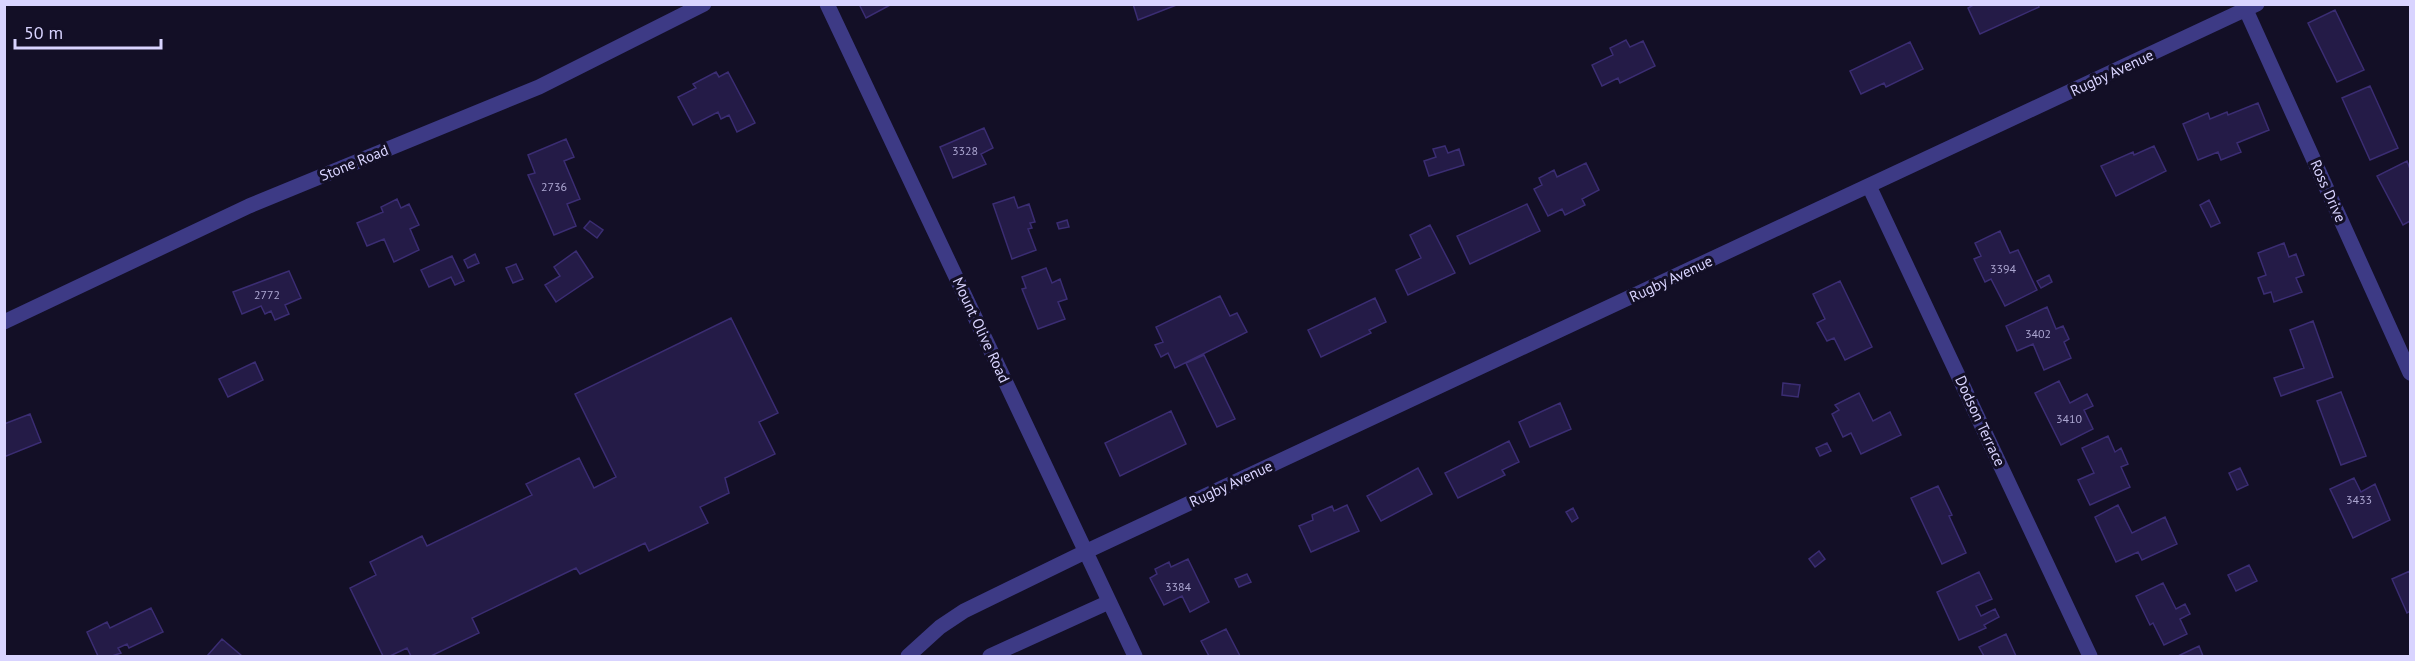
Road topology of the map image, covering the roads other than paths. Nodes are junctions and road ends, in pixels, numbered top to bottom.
1 (704, 4) edge
2 (827, 4) edge
3 (2252, 7) edge
4 (1869, 186) junction
5 (4, 322) edge
6 (2410, 373) edge
7 (1085, 552) junction
8 (1109, 602) junction
9 (908, 657) edge
10 (990, 657) edge
11 (1135, 657) edge
12 (2090, 657) edge

1 - 5 street, Stone Road
2 - 7 street, Mount Olive Road
3 - 4 street, Rugby Avenue
3 - 6 street, Ross Drive
4 - 7 street, Rugby Avenue
4 - 12 street, Dodson Terrace
7 - 8 street, Mount Olive Road
7 - 9 street, Rugby Avenue
8 - 10 street
8 - 11 street, Mount Olive Road

